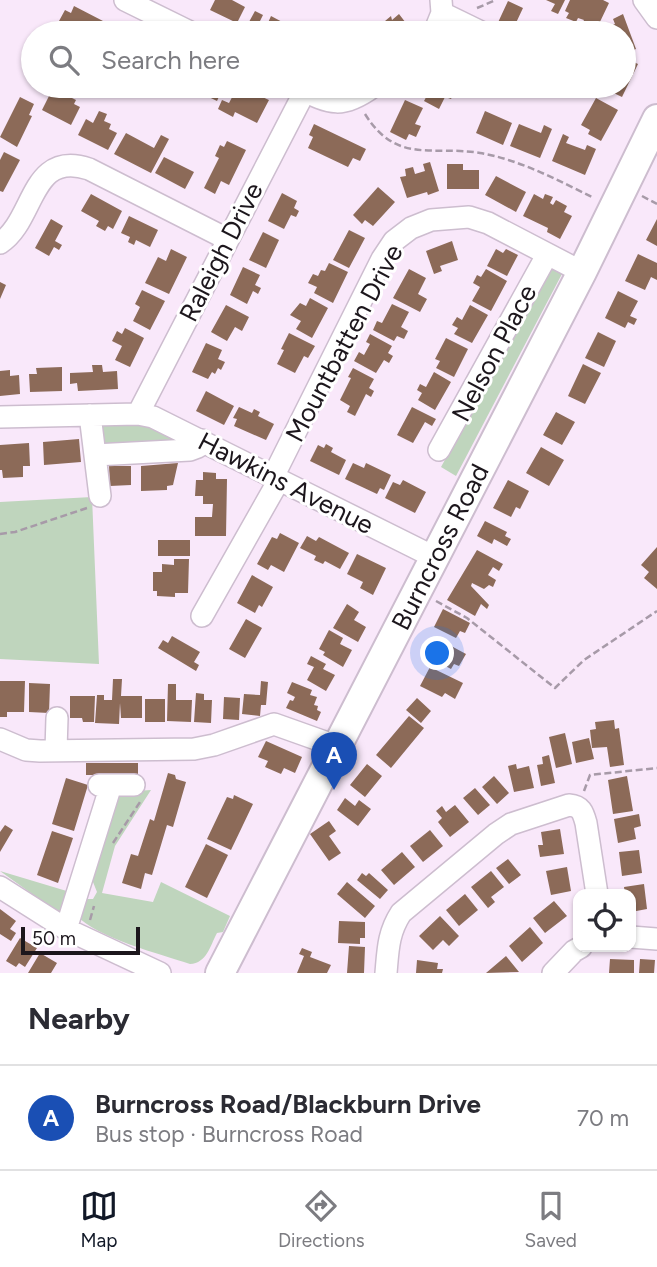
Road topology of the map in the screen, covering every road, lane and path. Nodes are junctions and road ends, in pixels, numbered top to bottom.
1 (125, 0) edge
2 (644, 0) edge
3 (441, 6) edge
4 (657, 18) edge
5 (168, 21) edge
6 (464, 21) edge
7 (295, 98) edge
8 (319, 98) edge
9 (352, 98) edge
10 (367, 98) edge
11 (657, 119) edge
12 (613, 207) junction
13 (227, 239) junction
14 (0, 243) edge
15 (547, 255) junction
16 (582, 272) junction
17 (138, 414) junction
18 (90, 415) junction
19 (0, 417) edge
20 (202, 440) junction
21 (439, 450) dead end
22 (95, 455) junction
23 (276, 479) junction
24 (100, 496) joint
25 (0, 534) edge
26 (434, 556) junction
27 (418, 590) junction
28 (657, 611) edge
29 (202, 616) dead end
30 (57, 718) dead end
31 (0, 739) edge
32 (336, 746) junction
33 (56, 750) junction
34 (657, 768) edge
35 (134, 785) joint
36 (577, 806) junction
37 (111, 846) dead end
38 (0, 887) edge
39 (596, 889) edge
40 (96, 899) dead end
41 (75, 934) junction
42 (636, 937) edge
43 (657, 939) edge
44 (576, 952) edge
45 (160, 973) edge
46 (220, 973) edge
47 (386, 973) edge
48 (553, 973) edge

1 - 5 street
2 - 4 street
3 - 6 street
7 - 13 street, Raleigh Drive
8 - 9 street
10 - 12 path
11 - 12 main road, Burncross Road
12 - 16 main road, Burncross Road
13 - 14 street
13 - 17 street, Raleigh Drive
15 - 16 street, Mountbatten Drive
15 - 21 street, Nelson Place
15 - 23 street, Mountbatten Drive
16 - 26 main road, Burncross Road
17 - 18 street
17 - 20 street, Hawkins Avenue
18 - 19 street
18 - 22 street
20 - 22 street
20 - 23 street, Hawkins Avenue
22 - 24 street
23 - 26 street, Hawkins Avenue
23 - 29 street, Mountbatten Drive
24 - 25 path
26 - 27 main road, Burncross Road
27 - 28 path
27 - 32 main road, Burncross Road
30 - 33 street
31 - 33 street
32 - 33 street
32 - 46 main road, Burncross Road
34 - 36 path
35 - 37 path
35 - 41 street
36 - 39 street
36 - 47 street
38 - 41 street
40 - 41 path
41 - 45 street
42 - 43 street
44 - 48 street

